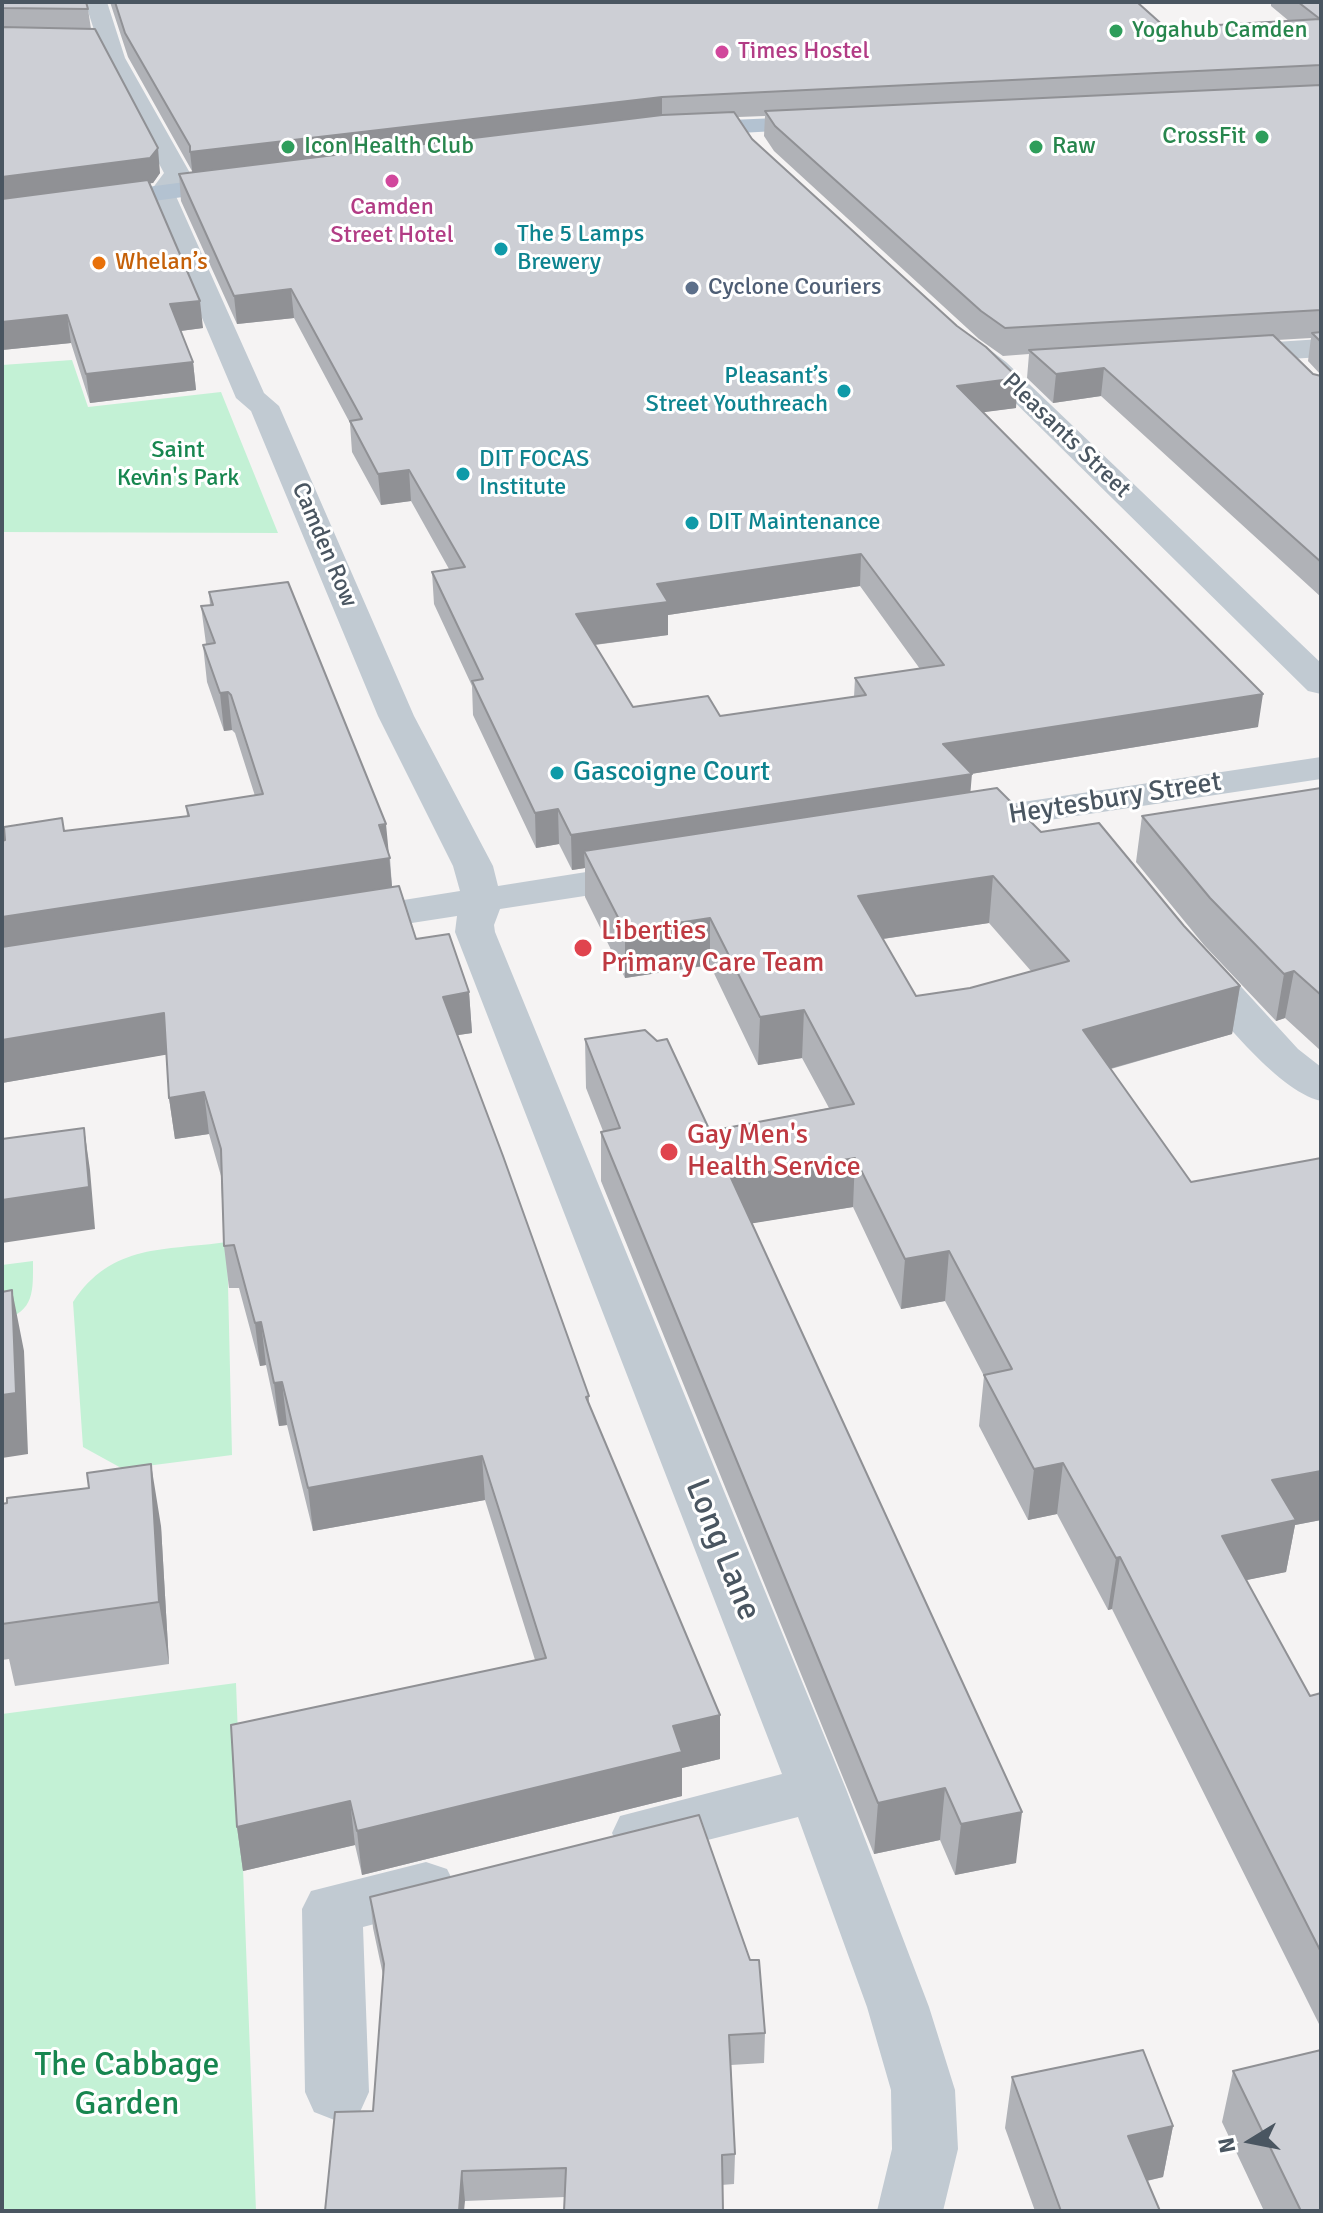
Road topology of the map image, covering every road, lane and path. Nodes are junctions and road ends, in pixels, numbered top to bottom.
1 (96, 2) edge
2 (844, 122) edge
3 (742, 126) junction
4 (662, 131) edge
5 (763, 158) edge
6 (267, 179) edge
7 (162, 193) junction
8 (2, 214) edge
9 (949, 330) edge
10 (1321, 348) edge
11 (1277, 351) junction
12 (1199, 356) edge
13 (1299, 374) edge
14 (1321, 683) edge
15 (1321, 768) edge
16 (1070, 806) junction
17 (922, 828) edge
18 (1095, 840) edge
19 (683, 868) edge
20 (483, 901) junction
21 (312, 926) edge
22 (1171, 932) edge
23 (1321, 1088) edge
24 (817, 1789) junction
25 (591, 1846) edge
26 (471, 1876) edge
27 (337, 2092) dead end
28 (910, 2211) edge

1 - 7 street
2 - 3 main road
3 - 4 main road
3 - 5 street
6 - 7 main road
7 - 8 main road
7 - 20 street, Camden Row
9 - 14 street, Pleasants Street
10 - 11 street
11 - 12 street
11 - 13 street
15 - 16 street, Heytesbury Street
16 - 17 street, Heytesbury Street
16 - 18 street
19 - 20 street
20 - 21 street
20 - 24 street, Long Lane
22 - 23 street
24 - 25 street
24 - 28 street, Long Lane
26 - 27 street

